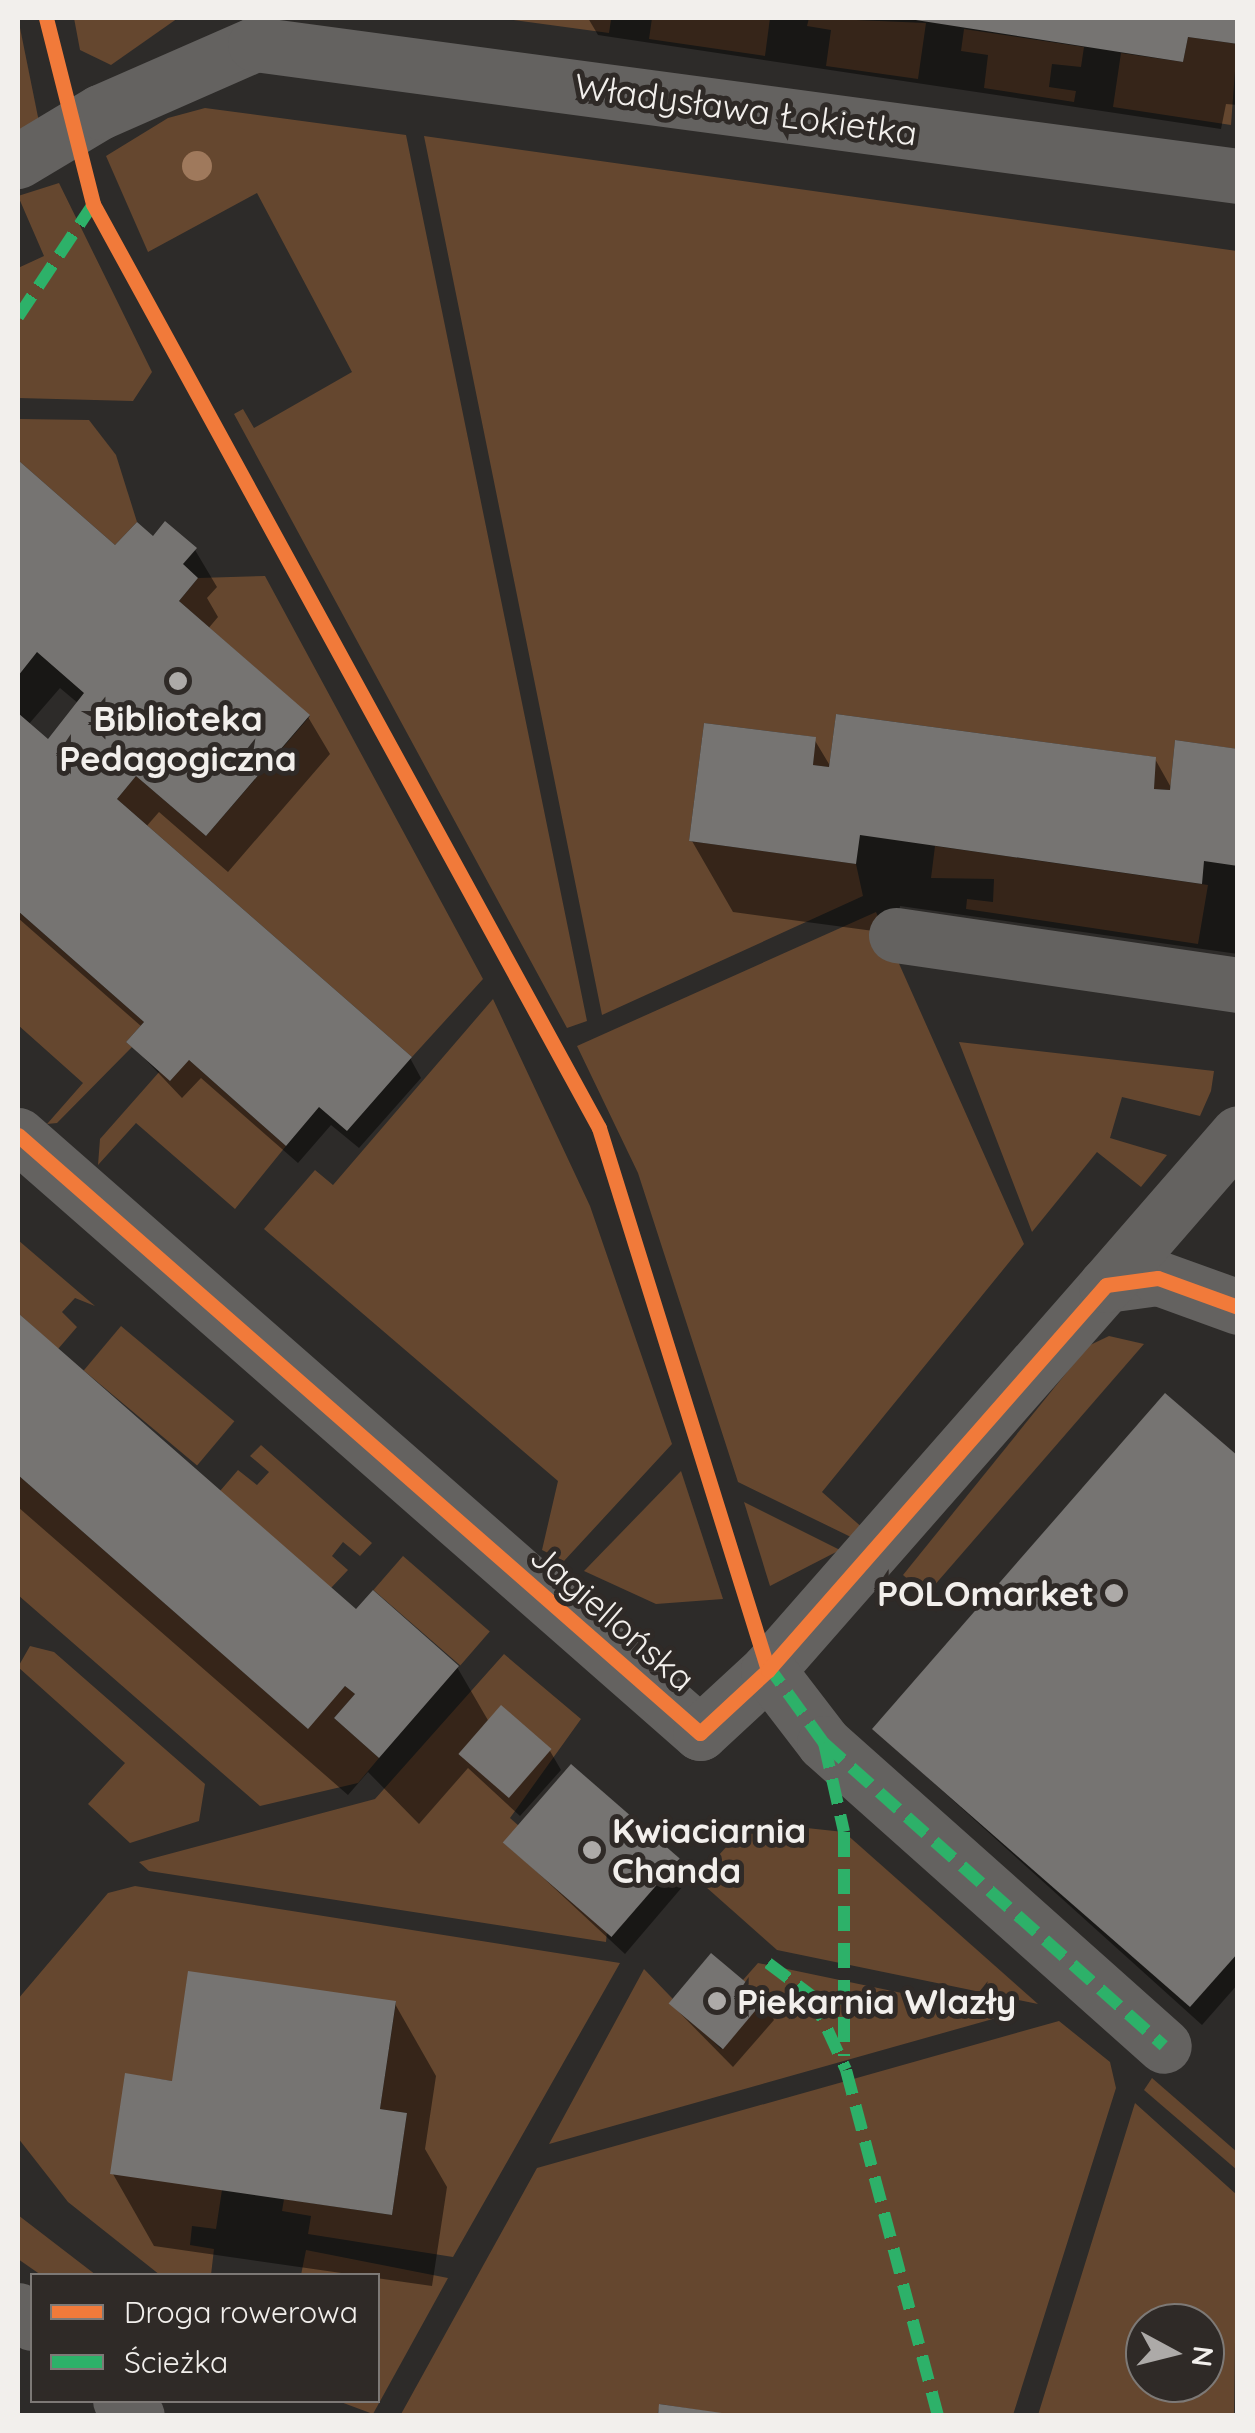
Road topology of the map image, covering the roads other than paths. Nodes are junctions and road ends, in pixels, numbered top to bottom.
1 (18, 161) edge
2 (1238, 176) edge
3 (896, 935) dead end
4 (1238, 985) edge
5 (1238, 1133) edge
6 (18, 1134) edge
7 (1106, 1285) junction
8 (1238, 1308) edge
9 (768, 1670) junction
10 (1164, 2046) dead end

1 - 2 street, Władysława Łokietka
3 - 4 street
5 - 7 street, Jagiellońska
6 - 9 street, Jagiellońska
7 - 8 street
7 - 9 street, Jagiellońska
9 - 10 street

